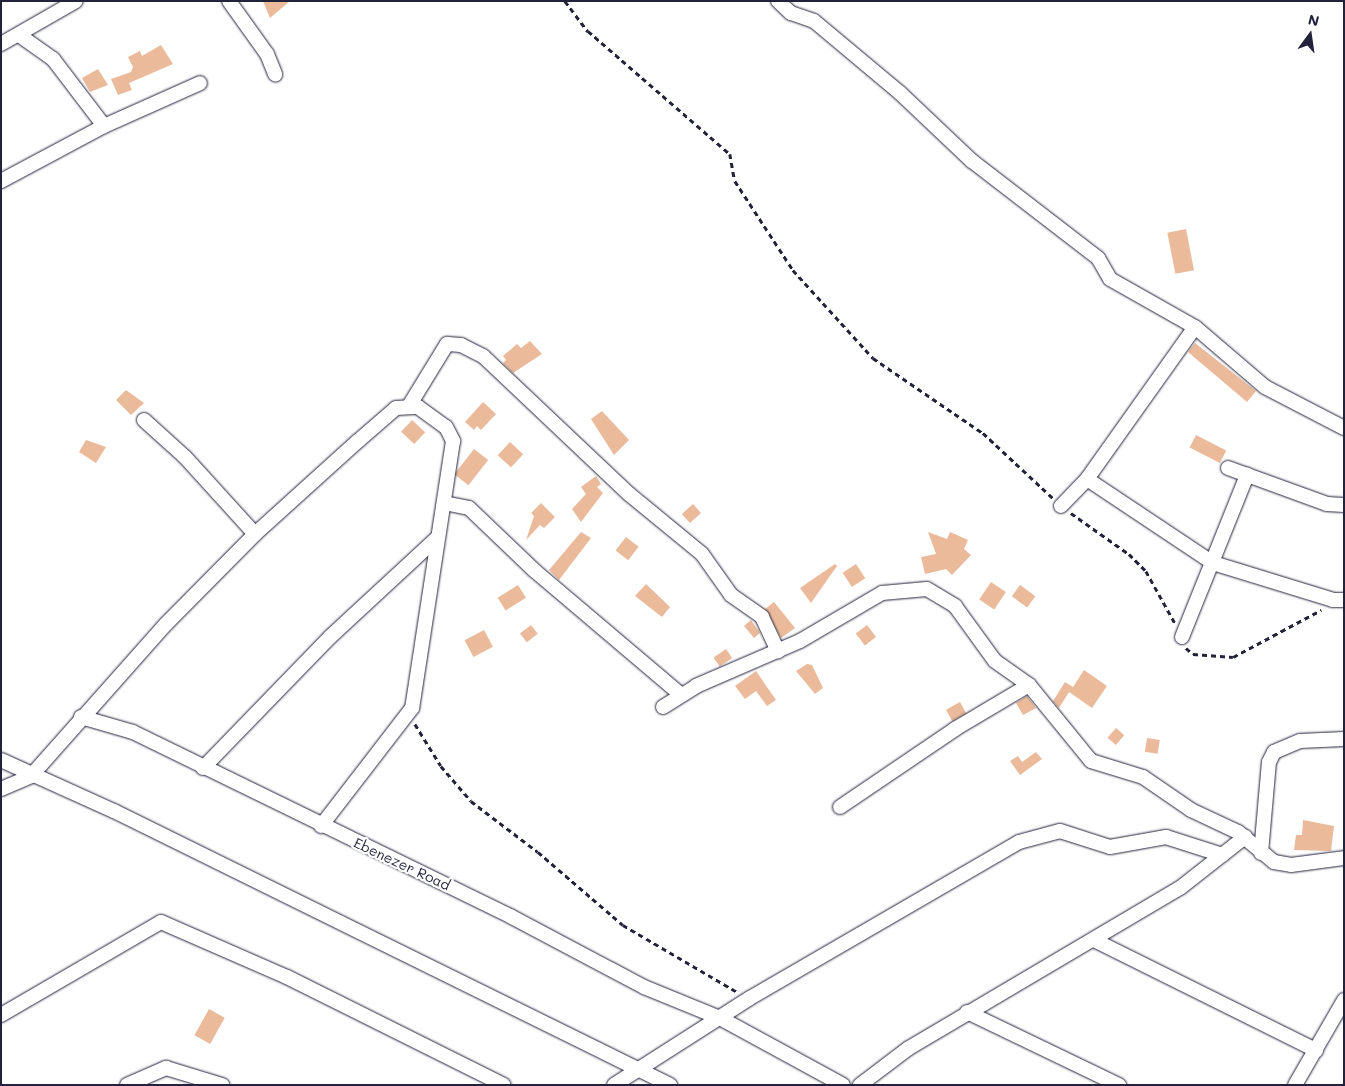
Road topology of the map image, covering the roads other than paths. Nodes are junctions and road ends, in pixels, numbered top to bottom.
1 (76, 1) edge
2 (229, 1) edge
3 (778, 1) edge
4 (19, 36) junction
5 (1, 44) edge
6 (275, 74) dead end
7 (200, 84) dead end
8 (104, 126) junction
9 (1, 181) edge
10 (1195, 326) junction
11 (409, 406) junction
12 (144, 420) dead end
13 (1344, 428) edge
14 (1228, 468) dead end
15 (1247, 475) junction
16 (1088, 479) junction
17 (444, 503) junction
18 (1344, 505) edge
19 (1061, 506) road end
20 (255, 534) junction
21 (437, 538) junction
22 (1213, 563) junction
23 (1338, 600) edge
24 (1182, 637) road end
25 (778, 651) junction
26 (1029, 685) junction
27 (681, 695) junction
28 (664, 708) dead end
29 (81, 717) junction
30 (1344, 739) edge
31 (1, 760) edge
32 (202, 768) junction
33 (31, 776) junction
34 (1, 789) edge
35 (840, 807) dead end
36 (321, 826) junction
37 (1245, 837) junction
38 (1261, 853) junction
39 (1222, 855) junction
40 (1344, 858) edge
41 (1094, 940) junction
42 (1342, 1006) edge
43 (967, 1012) junction
44 (1, 1015) edge
45 (720, 1018) junction
46 (1316, 1050) junction
47 (640, 1069) junction
48 (655, 1081) edge
49 (127, 1085) edge
50 (222, 1085) edge
51 (504, 1085) edge
52 (614, 1085) edge
53 (670, 1085) edge
54 (843, 1085) edge
55 (860, 1085) edge
56 (1119, 1085) edge
57 (1295, 1085) edge

1 - 4 street
2 - 6 street
3 - 10 street
4 - 5 street
4 - 8 street
7 - 8 street
8 - 9 street
10 - 13 street
10 - 16 street
11 - 17 street
11 - 20 street
11 - 25 street
12 - 20 street
14 - 15 street
15 - 18 street
15 - 22 street
16 - 19 street
16 - 22 street
17 - 21 street
17 - 27 street
20 - 29 street
21 - 32 street
21 - 36 street
22 - 23 street
22 - 24 street
25 - 26 street
25 - 27 street
26 - 35 street
26 - 37 street
27 - 28 street
29 - 32 street, Ebenezer Road
29 - 33 street
30 - 38 street
31 - 33 street
32 - 36 street, Ebenezer Road
33 - 34 street
33 - 47 street
36 - 45 street, Ebenezer Road
37 - 38 street
37 - 39 street
38 - 40 street
39 - 41 street
39 - 45 street
41 - 43 street
41 - 46 street
42 - 46 street
43 - 55 street
43 - 56 street
44 - 51 street
45 - 47 street
45 - 54 street, Ebenezer Road
46 - 57 street
47 - 48 street
47 - 52 street
48 - 53 street
49 - 50 street

